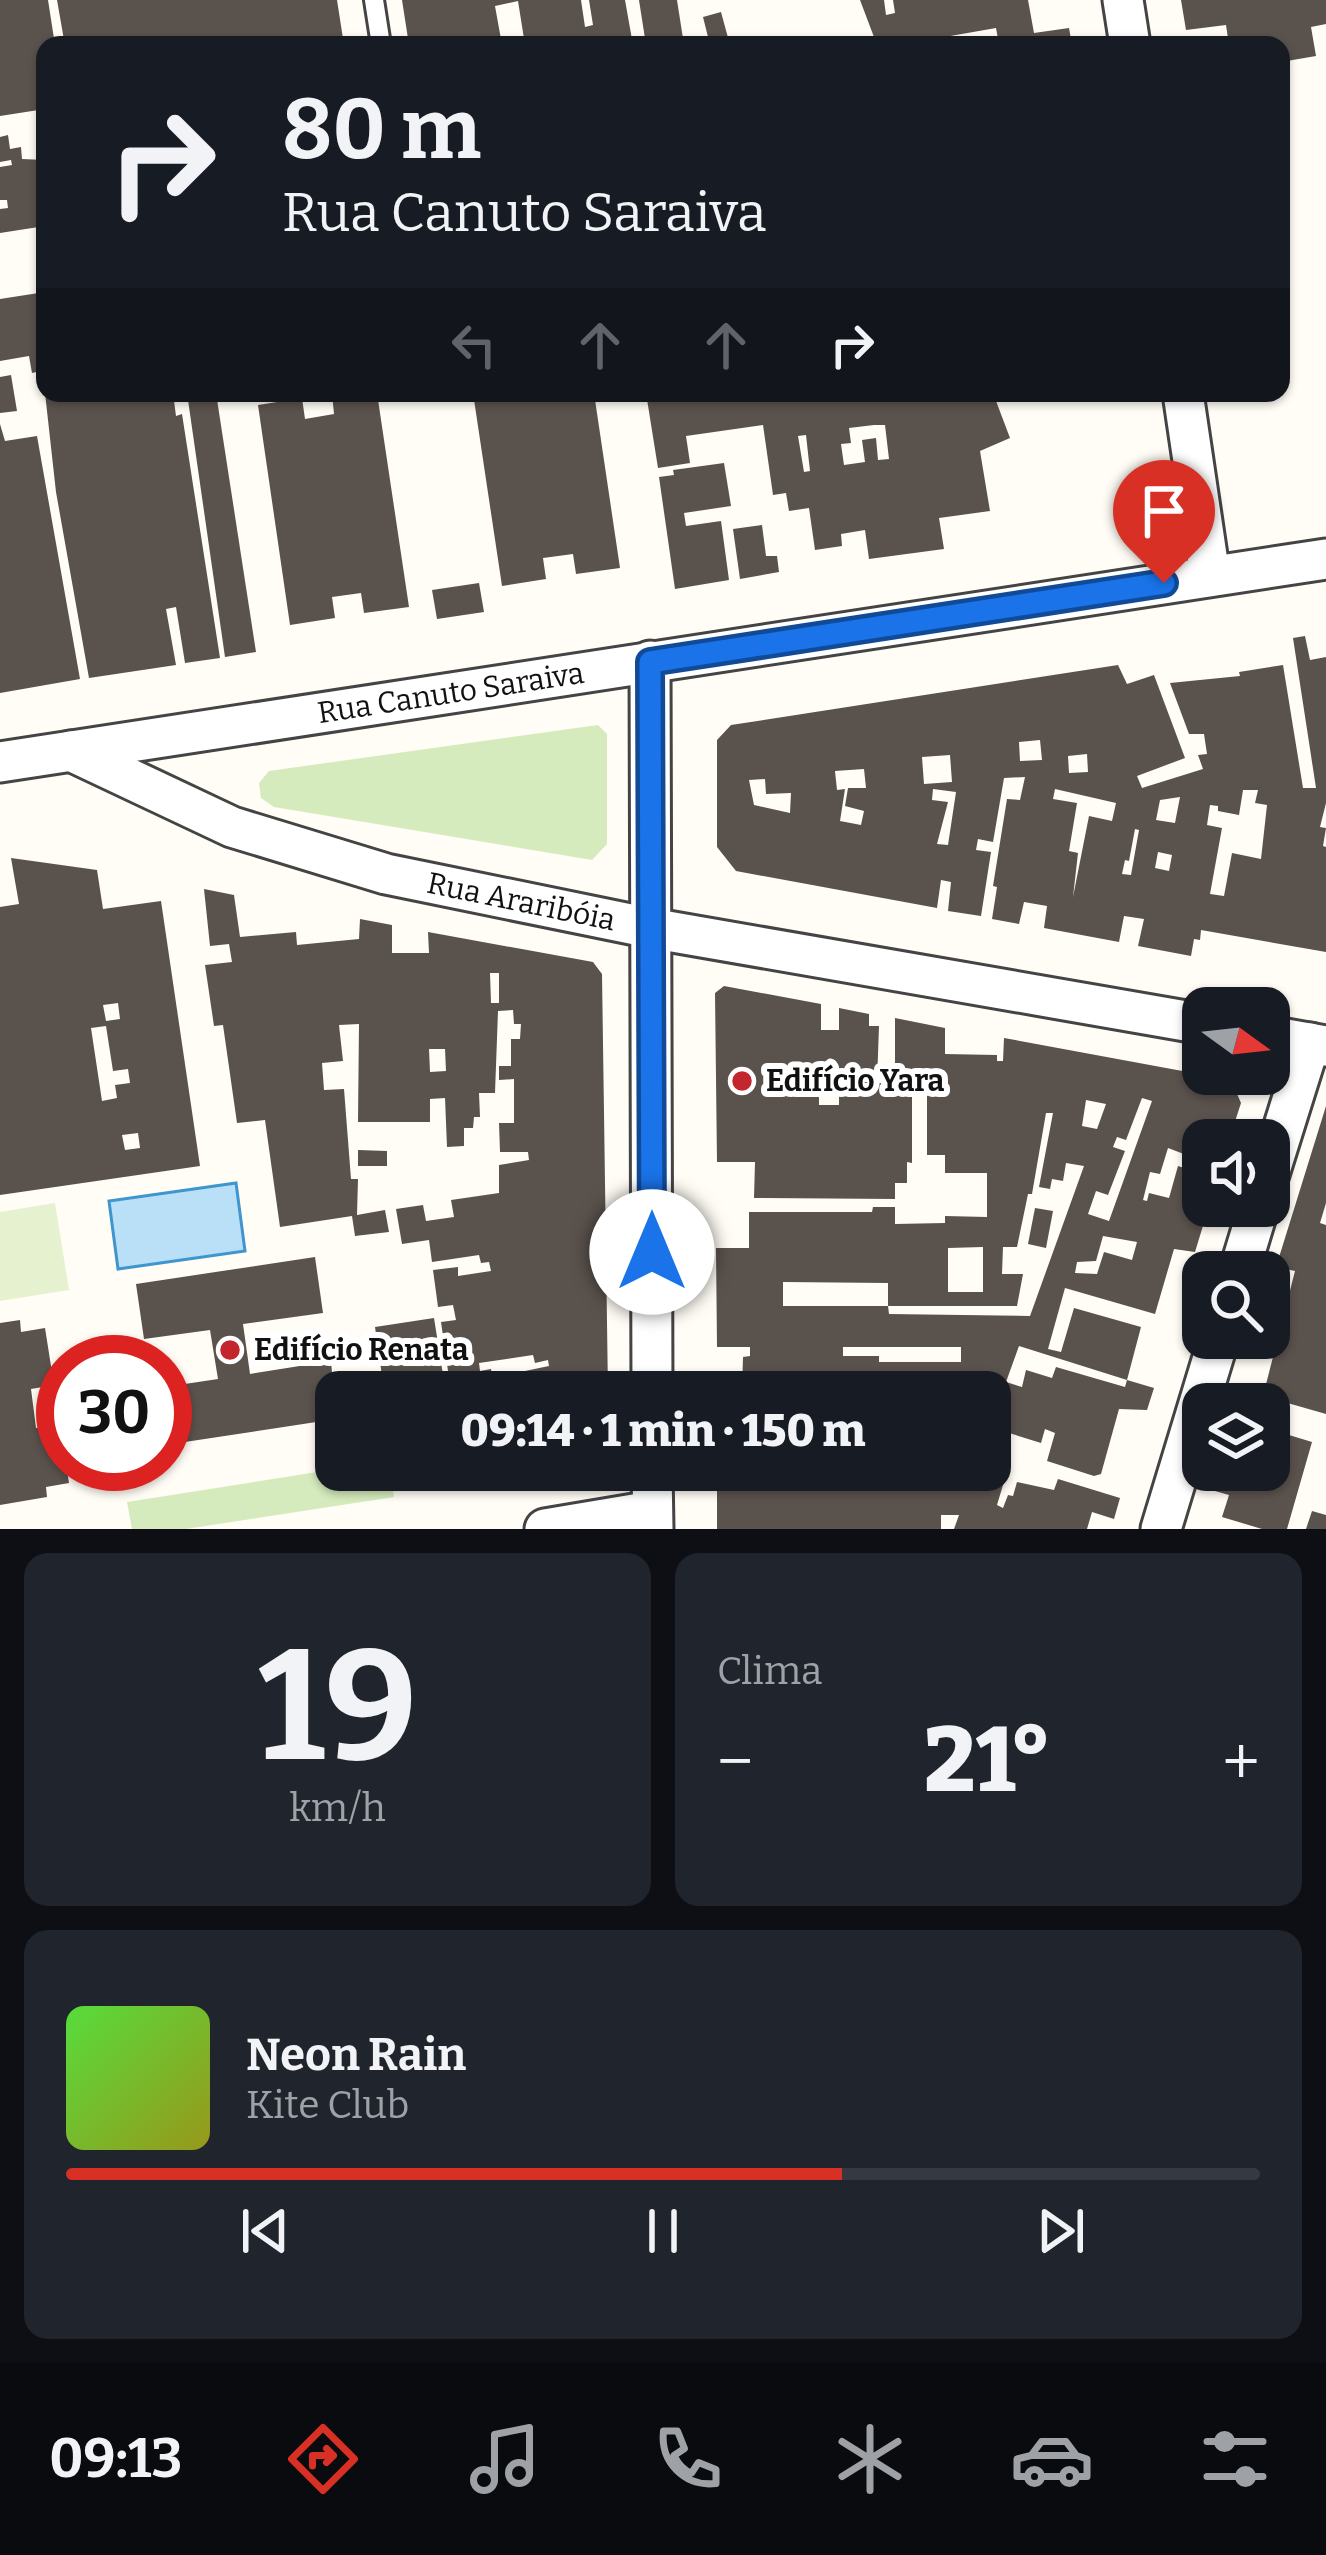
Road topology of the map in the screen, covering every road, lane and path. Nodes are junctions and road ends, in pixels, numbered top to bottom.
1 (374, 0) edge
2 (1123, 0) edge
3 (380, 36) edge
4 (1129, 36) edge
5 (1184, 402) edge
6 (1326, 559) edge
7 (1210, 576) junction
8 (650, 662) junction
9 (71, 751) junction
10 (0, 762) edge
11 (650, 928) junction
12 (1182, 1020) edge
13 (1318, 1044) edge
14 (1290, 1119) edge
15 (1213, 1359) edge
16 (652, 1371) edge
17 (652, 1520) edge
18 (545, 1529) edge
19 (1161, 1529) edge

1 - 3 lane
2 - 4 street
5 - 7 street
6 - 7 street, Rua Canuto Saraiva
7 - 8 street, Rua Canuto Saraiva
8 - 9 street, Rua Canuto Saraiva
8 - 11 street
9 - 10 street, Rua Canuto Saraiva
9 - 11 street, Rua Araribóia
11 - 12 street, Rua Araribóia
11 - 16 street
13 - 14 street
15 - 19 street
17 - 18 street

